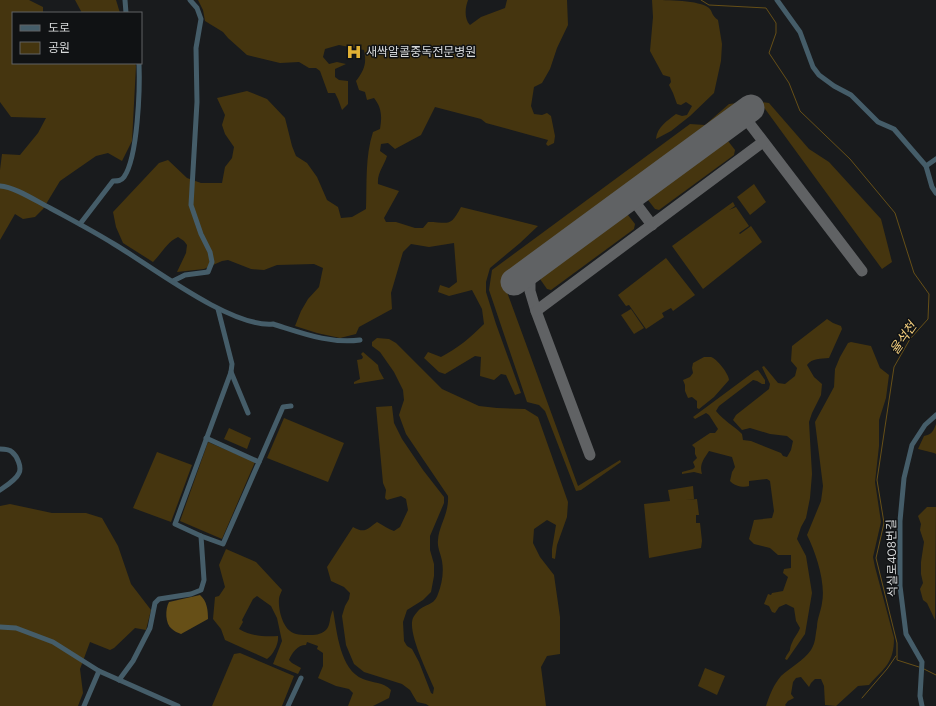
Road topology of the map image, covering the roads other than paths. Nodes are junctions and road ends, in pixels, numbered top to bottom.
1 (125, 0) edge
2 (190, 0) edge
3 (777, 0) edge
4 (126, 12) edge
5 (139, 64) edge
6 (936, 159) edge
7 (926, 166) junction
8 (0, 186) edge
9 (936, 193) edge
10 (80, 224) junction
11 (173, 281) junction
12 (218, 309) junction
13 (360, 340) dead end
14 (230, 372) junction
15 (291, 406) dead end
16 (248, 414) dead end
17 (936, 415) edge
18 (206, 438) junction
19 (0, 449) edge
20 (259, 462) junction
21 (0, 490) edge
22 (201, 536) junction
23 (0, 627) edge
24 (99, 670) junction
25 (301, 678) dead end
26 (119, 680) junction
27 (84, 706) edge
28 (178, 706) edge
29 (288, 706) edge
30 (922, 706) edge

1 - 4 street
2 - 11 street
3 - 7 street
5 - 10 street
6 - 7 street
7 - 9 street
8 - 10 street
10 - 11 street
11 - 12 street
12 - 13 street
12 - 14 street
14 - 16 street
14 - 18 street
15 - 20 street
17 - 30 street, 석실로408번길
18 - 20 street
18 - 22 street
19 - 21 street
20 - 22 street
22 - 26 street
23 - 24 street
24 - 26 street
24 - 27 street
25 - 29 street
26 - 28 street

